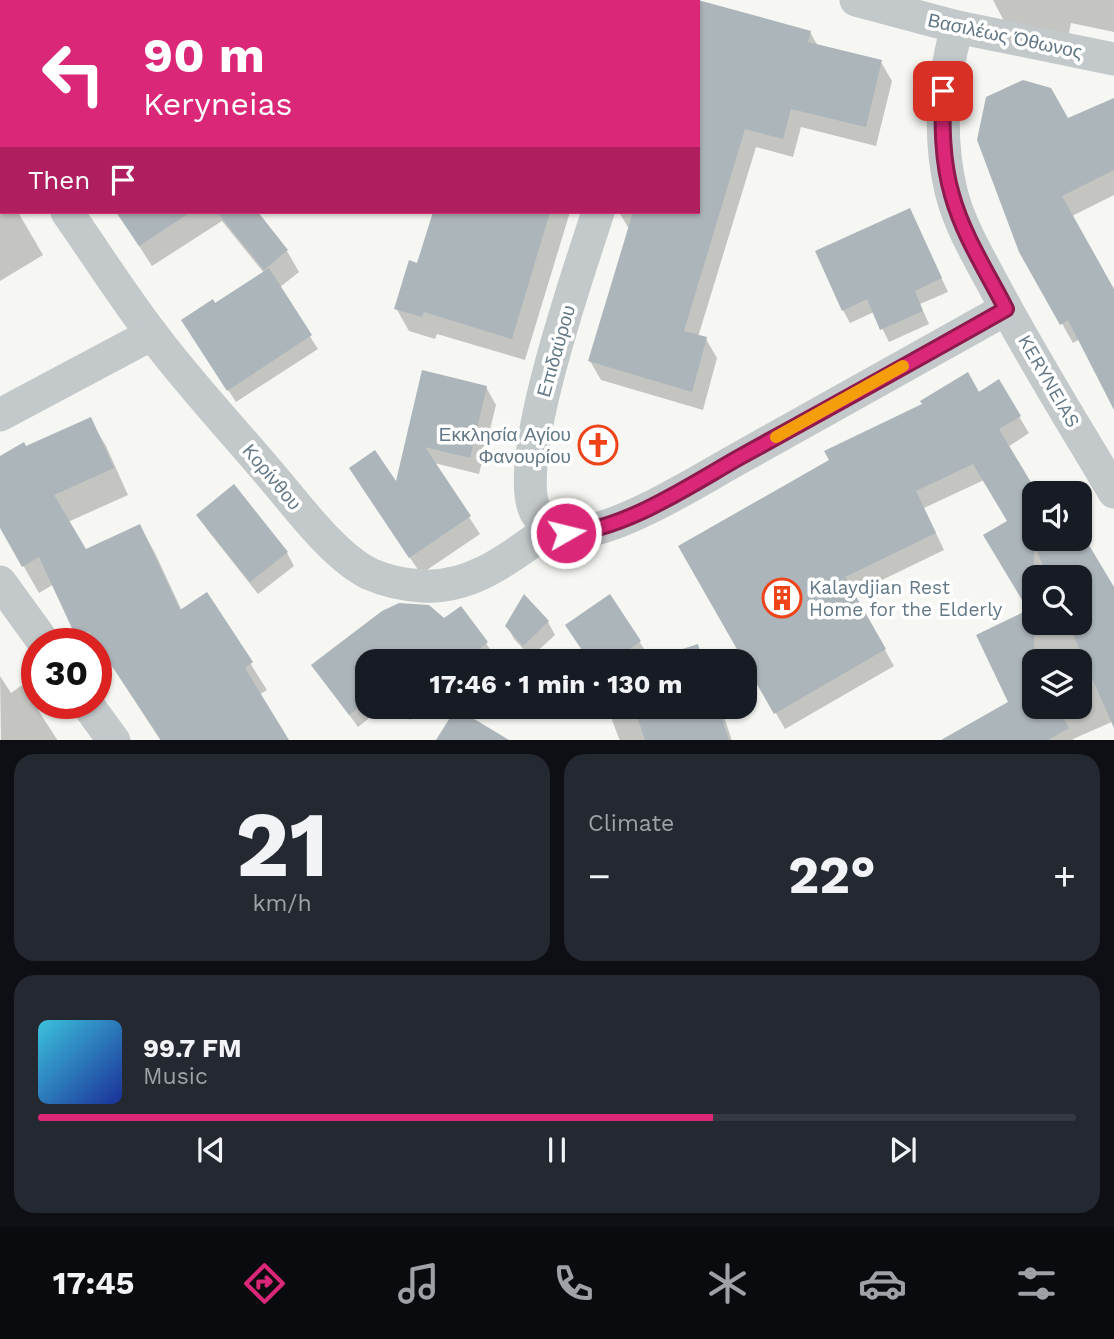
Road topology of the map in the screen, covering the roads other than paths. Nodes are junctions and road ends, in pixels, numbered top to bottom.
1 (856, 0) edge
2 (957, 27) junction
3 (1114, 59) edge
4 (67, 214) edge
5 (597, 214) edge
6 (1006, 309) junction
7 (152, 334) junction
8 (0, 415) edge
9 (1114, 492) edge
10 (550, 529) junction
11 (0, 582) edge
12 (33, 628) edge
13 (98, 719) edge
14 (114, 740) edge

1 - 2 street, Βασιλέως Όθωνος
2 - 3 street, Βασιλέως Όθωνος
2 - 6 street, KERYNEIAS
4 - 7 street, Κορίνθου
5 - 10 street, Επιδαύρου
6 - 9 street, KERYNEIAS
6 - 10 street
7 - 8 street
7 - 10 street, Κορίνθου
11 - 12 street
13 - 14 street

